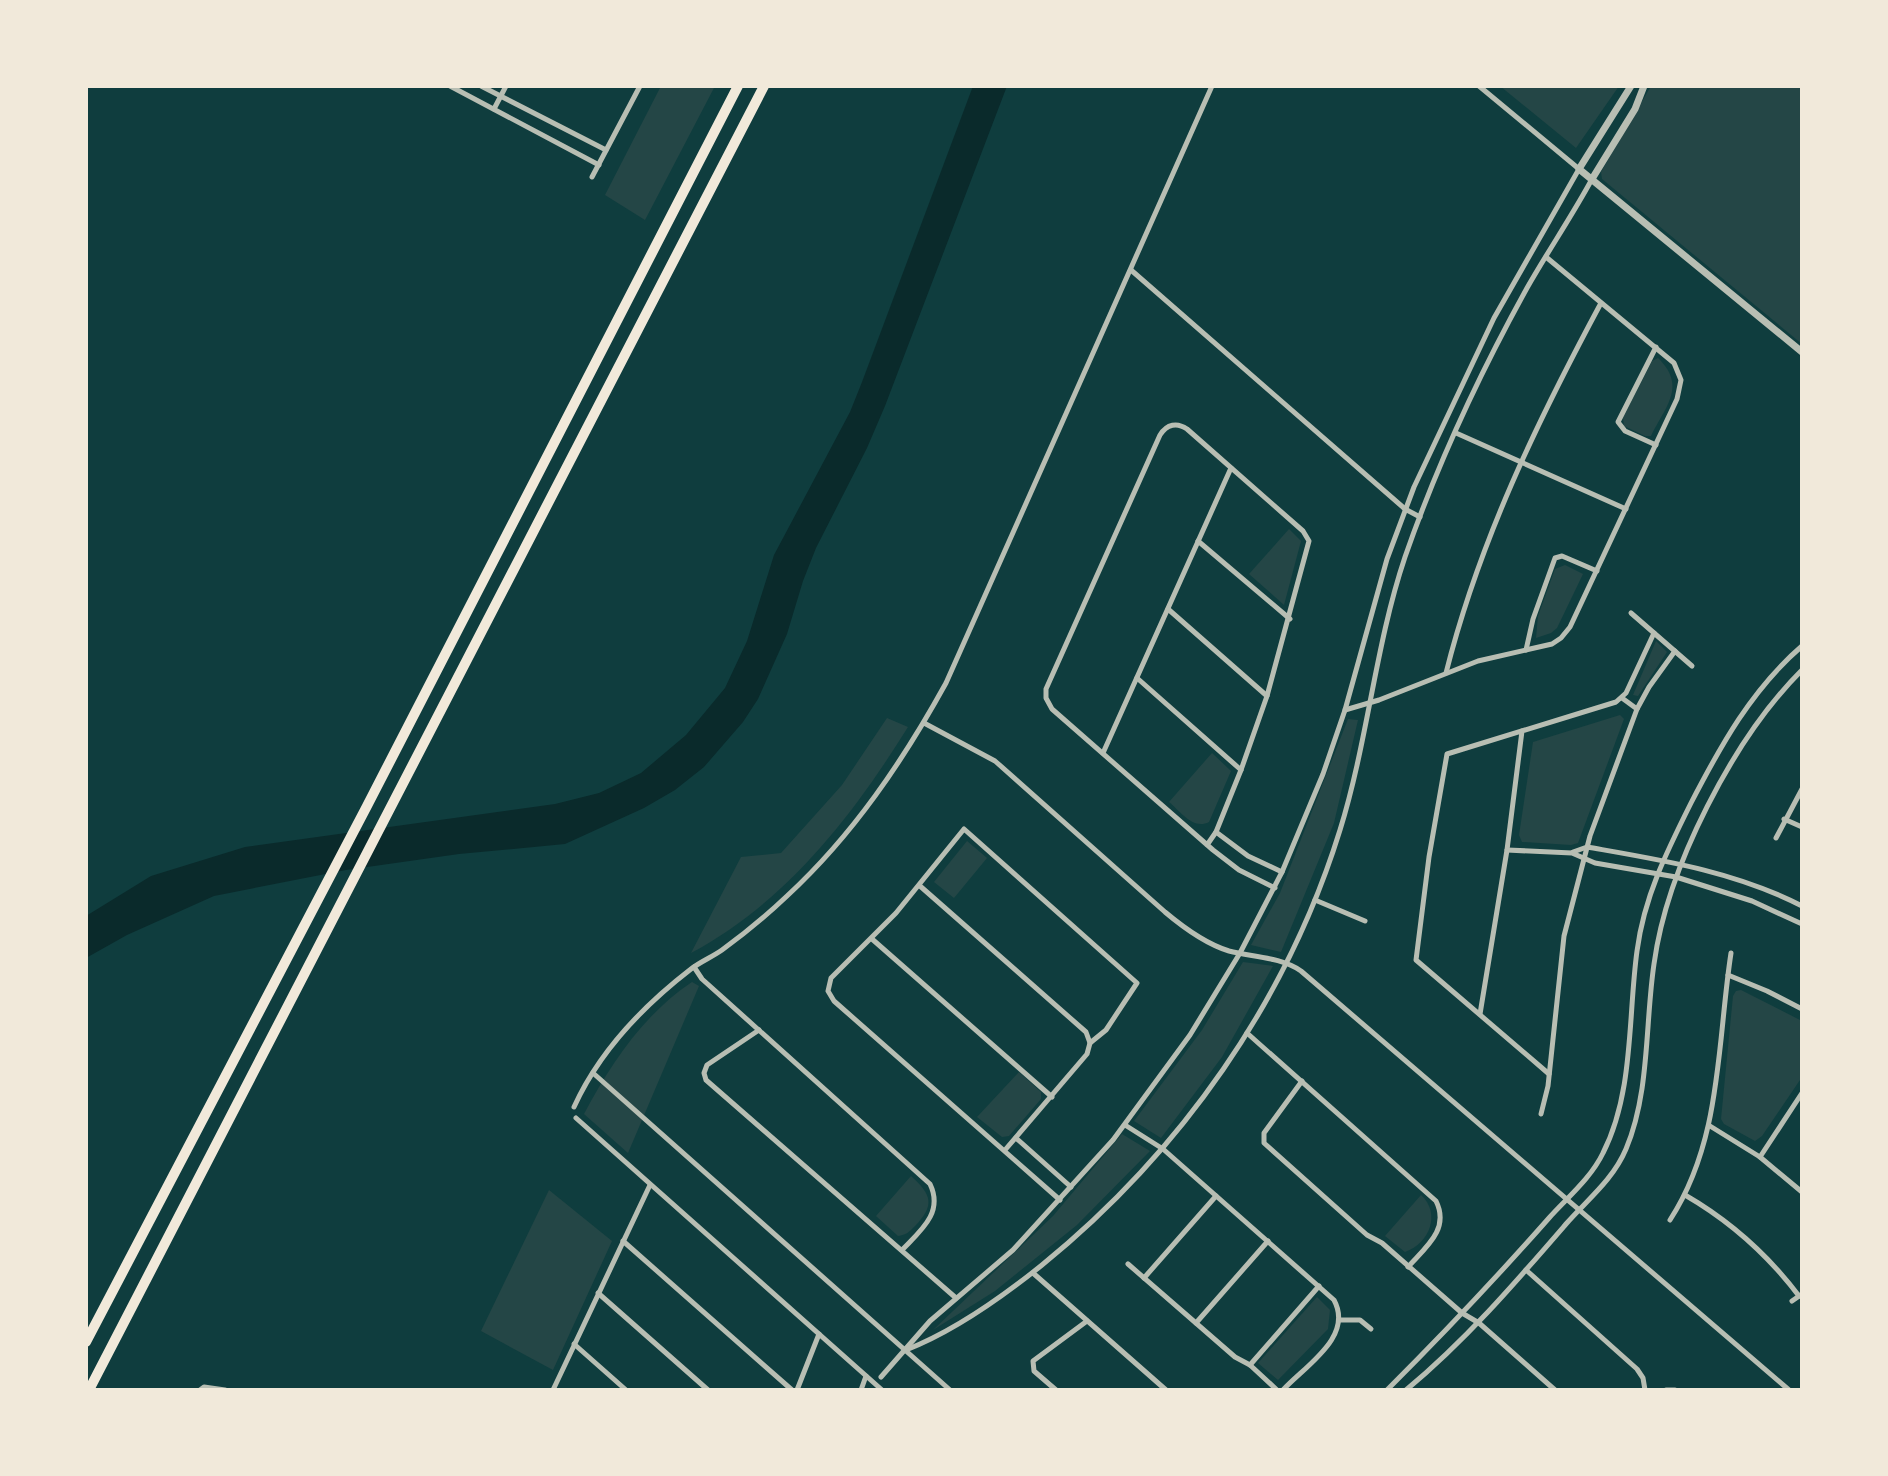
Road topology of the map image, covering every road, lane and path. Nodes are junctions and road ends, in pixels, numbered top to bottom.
1 (450, 86) edge
2 (481, 86) edge
3 (506, 86) edge
4 (640, 86) edge
5 (738, 86) edge
6 (764, 86) edge
7 (1212, 86) edge
8 (1479, 86) edge
9 (1631, 86) edge
10 (1644, 86) edge
11 (501, 96) junction
12 (494, 109) junction
13 (606, 150) junction
14 (599, 165) junction
15 (1579, 169) junction
16 (592, 177) dead end
17 (1592, 179) junction
18 (1546, 257) junction
19 (1131, 270) junction
20 (1601, 303) junction
21 (1656, 347) junction
22 (1802, 352) edge
23 (1456, 433) junction
24 (1656, 445) junction
25 (1521, 462) junction
26 (1231, 468) junction
27 (1405, 509) junction
28 (1626, 509) junction
29 (1420, 517) junction
30 (1198, 541) junction
31 (1597, 571) junction
32 (1168, 609) junction
33 (1631, 613) dead end
34 (1290, 619) junction
35 (1654, 633) junction
36 (1802, 646) edge
37 (1526, 650) junction
38 (1675, 651) junction
39 (1692, 666) dead end
40 (1802, 670) edge
41 (1446, 674) junction
42 (1137, 678) junction
43 (1267, 696) junction
44 (1622, 698) junction
45 (1370, 703) junction
46 (1637, 709) junction
47 (1345, 710) junction
48 (924, 723) junction
49 (1522, 731) junction
50 (1103, 753) junction
51 (1241, 770) junction
52 (1802, 789) edge
53 (1784, 819) junction
54 (1802, 827) edge
55 (1216, 832) junction
56 (1776, 838) dead end
57 (1207, 845) junction
58 (1587, 847) junction
59 (1507, 850) junction
60 (1572, 853) junction
61 (1583, 860) junction
62 (1663, 860) junction
63 (1682, 863) junction
64 (1282, 872) junction
65 (1657, 874) junction
66 (1676, 877) junction
67 (920, 886) junction
68 (1275, 888) junction
69 (1315, 900) junction
70 (1802, 906) edge
71 (1365, 921) dead end
72 (1802, 924) edge
73 (872, 939) junction
74 (1240, 953) junction
75 (1731, 953) dead end
76 (1286, 964) junction
77 (694, 967) junction
78 (1728, 975) junction
79 (1802, 1009) edge
80 (1480, 1015) junction
81 (759, 1030) junction
82 (1247, 1033) junction
83 (1090, 1043) junction
84 (593, 1073) junction
85 (1549, 1074) junction
86 (1302, 1081) junction
87 (1802, 1093) edge
88 (1052, 1097) junction
89 (574, 1107) dead end
90 (1541, 1114) dead end
91 (576, 1118) dead end
92 (1125, 1125) junction
93 (1710, 1126) junction
94 (1016, 1138) junction
95 (1163, 1149) junction
96 (1005, 1150) junction
97 (1760, 1157) junction
98 (650, 1184) junction
99 (1071, 1187) junction
100 (1802, 1192) edge
101 (1685, 1195) junction
102 (1216, 1196) junction
103 (1567, 1198) junction
104 (1060, 1200) junction
105 (1580, 1209) junction
106 (1670, 1220) dead end
107 (623, 1241) junction
108 (1268, 1241) junction
109 (902, 1250) junction
110 (1128, 1264) dead end
111 (1408, 1267) junction
112 (1526, 1270) junction
113 (1033, 1273) junction
114 (1144, 1278) junction
115 (1319, 1286) junction
116 (598, 1293) junction
117 (1800, 1295) edge
118 (956, 1298) junction
119 (1792, 1301) dead end
120 (1462, 1313) junction
121 (1340, 1320) junction
122 (1087, 1321) junction
123 (1196, 1323) junction
124 (1479, 1323) junction
125 (1371, 1329) dead end
126 (819, 1334) junction
127 (86, 1342) edge
128 (574, 1344) junction
129 (905, 1350) junction
130 (1250, 1365) junction
131 (866, 1376) junction
132 (881, 1377) dead end
133 (89, 1390) edge
134 (200, 1390) edge
135 (225, 1390) edge
136 (553, 1390) edge
137 (626, 1390) edge
138 (708, 1390) edge
139 (794, 1390) edge
140 (861, 1390) edge
141 (882, 1390) edge
142 (950, 1390) edge
143 (1056, 1390) edge
144 (1166, 1390) edge
145 (1280, 1390) edge
146 (1387, 1390) edge
147 (1406, 1390) edge
148 (1555, 1390) edge
149 (1645, 1390) edge
150 (1666, 1390) edge
151 (1675, 1390) edge
152 (1789, 1390) edge

1 - 12 street
2 - 11 street
3 - 11 street
4 - 13 street
5 - 127 highway
6 - 133 highway
7 - 19 street
8 - 15 street
9 - 15 street
10 - 17 street
11 - 12 street
11 - 13 street
12 - 14 street
13 - 14 street
14 - 16 street
15 - 17 street
15 - 27 street
17 - 18 street
17 - 22 street
18 - 20 street
18 - 23 street
19 - 27 street
19 - 48 street
20 - 21 street
20 - 25 street
21 - 24 street
21 - 24 street
23 - 25 street
23 - 29 street
24 - 28 street
25 - 28 street
25 - 41 street
26 - 30 street
26 - 34 street
26 - 50 street
27 - 29 street
27 - 47 street
28 - 31 street
29 - 45 street
30 - 32 street
30 - 34 street
31 - 37 street
31 - 37 street
32 - 42 street
32 - 43 street
33 - 35 street
34 - 43 street
35 - 38 street
35 - 44 street
36 - 62 street
37 - 41 street
38 - 39 street
38 - 46 street
40 - 63 street
41 - 45 street
42 - 50 street
42 - 51 street
43 - 51 street
44 - 46 street
44 - 49 street
45 - 47 street
45 - 69 street
46 - 58 street
47 - 64 street
48 - 74 street
48 - 77 street
49 - 59 street
49 - 80 street
50 - 57 street
51 - 55 street
52 - 53 street
53 - 54 street
53 - 56 street
55 - 57 street
55 - 64 street
57 - 68 street
58 - 60 street
58 - 61 street
58 - 62 street
59 - 60 street
59 - 80 street
60 - 61 street
61 - 65 street
61 - 85 street
62 - 63 street
62 - 65 street
63 - 66 street
63 - 70 street
64 - 68 street
65 - 66 street
65 - 103 street
66 - 72 street
66 - 105 street
67 - 73 street
67 - 83 street
67 - 83 street
68 - 74 street
69 - 71 street
69 - 76 street
73 - 88 street
73 - 96 street
74 - 76 street
74 - 92 street
75 - 78 street
76 - 82 street
76 - 103 street
77 - 81 street
77 - 84 street
78 - 79 street
78 - 93 street
80 - 85 street
81 - 109 street
81 - 109 street
82 - 86 street
82 - 95 street
83 - 88 street
84 - 89 street
84 - 129 street
85 - 90 street
86 - 111 street
86 - 111 street
87 - 97 street
88 - 94 street
91 - 98 street
92 - 95 street
92 - 99 street
93 - 97 street
93 - 101 street
94 - 96 street
94 - 99 street
95 - 102 street
95 - 113 street
96 - 104 street
97 - 100 street
98 - 107 street
98 - 126 street
99 - 104 street
101 - 106 street
101 - 117 street
102 - 108 street
102 - 114 street
103 - 105 street
103 - 120 street
104 - 118 street
105 - 112 street
105 - 152 street
107 - 116 street
107 - 139 street
108 - 115 street
108 - 123 street
109 - 118 street
110 - 114 street
111 - 120 street
112 - 124 street
112 - 149 street
113 - 122 street
113 - 129 street
114 - 123 street
115 - 121 street
115 - 130 street
116 - 128 street
116 - 138 street
117 - 119 street
118 - 129 street
120 - 124 street
120 - 146 street
121 - 125 street
121 - 145 street
122 - 143 street
122 - 144 street
123 - 130 street
124 - 147 street
124 - 148 street
126 - 131 street
126 - 139 street
128 - 136 street
128 - 137 street
129 - 132 street
129 - 142 street
130 - 145 street
131 - 140 street
131 - 141 street
134 - 135 street
150 - 151 street

